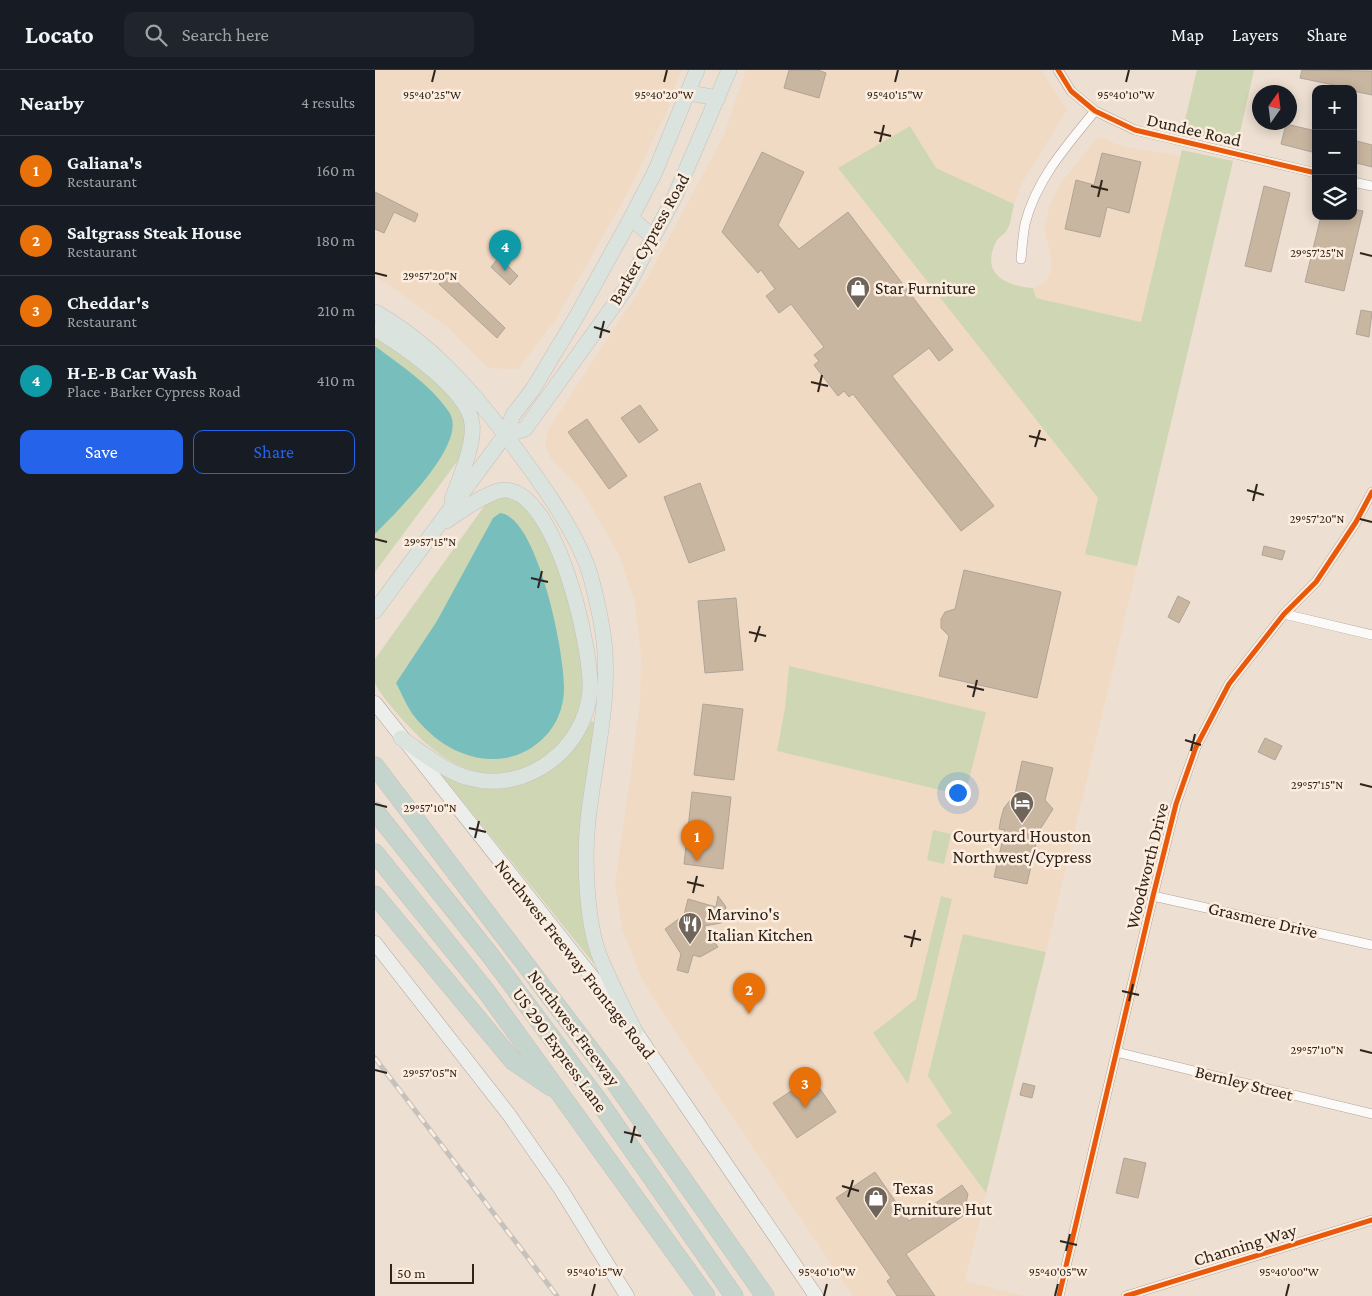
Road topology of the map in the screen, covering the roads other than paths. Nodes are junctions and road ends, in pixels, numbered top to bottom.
1 (697, 70) edge
2 (729, 70) edge
3 (1058, 70) edge
4 (689, 93) junction
5 (718, 98) junction
6 (1095, 111) junction
7 (1312, 172) edge
8 (1357, 183) edge
9 (1372, 186) edge
10 (631, 218) junction
11 (653, 237) junction
12 (1021, 258) dead end
13 (375, 312) edge
14 (375, 329) edge
15 (505, 435) junction
16 (1372, 492) edge
17 (449, 512) junction
18 (438, 526) junction
19 (375, 612) edge
20 (1284, 614) junction
21 (1372, 635) edge
22 (375, 703) edge
23 (401, 738) junction
24 (375, 766) edge
25 (375, 811) edge
26 (375, 852) edge
27 (375, 895) edge
28 (1153, 896) junction
29 (375, 943) edge
30 (1372, 945) edge
31 (635, 1031) junction
32 (1116, 1052) junction
33 (563, 1096) junction
34 (1372, 1114) edge
35 (1372, 1220) edge
36 (627, 1296) edge
37 (706, 1296) edge
38 (734, 1296) edge
39 (765, 1296) edge
40 (816, 1296) edge
41 (1059, 1296) edge
42 (1126, 1296) edge

1 - 4 main road, Barker Cypress Road
2 - 5 main road, Barker Cypress Road
3 - 6 street, Dundee Road
4 - 5 main road
4 - 10 main road, Barker Cypress Road
5 - 11 main road, Barker Cypress Road
6 - 7 street, Dundee Road
6 - 12 street
8 - 9 street
10 - 11 main road
10 - 15 main road, Barker Cypress Road
11 - 15 main road, Barker Cypress Road
13 - 15 main road
14 - 17 main road
15 - 17 main road, Barker Cypress Road
15 - 31 main road
16 - 20 street, Woodworth Drive
17 - 18 main road, Barker Cypress Road
18 - 19 main road, Barker Cypress Road
18 - 23 main road
20 - 21 street
20 - 28 street, Woodworth Drive
22 - 23 main road, Northwest Freeway Frontage Road
23 - 31 main road, Northwest Freeway Frontage Road
24 - 39 highway, Northwest Freeway
25 - 38 highway, US 290 Express Lane
26 - 33 highway
27 - 33 highway
28 - 30 street, Grasmere Drive
28 - 32 street, Woodworth Drive
29 - 36 main road
31 - 40 main road, Northwest Freeway Frontage Road
32 - 34 street, Bernley Street
32 - 41 street, Woodworth Drive
33 - 37 highway
35 - 42 street, Channing Way

